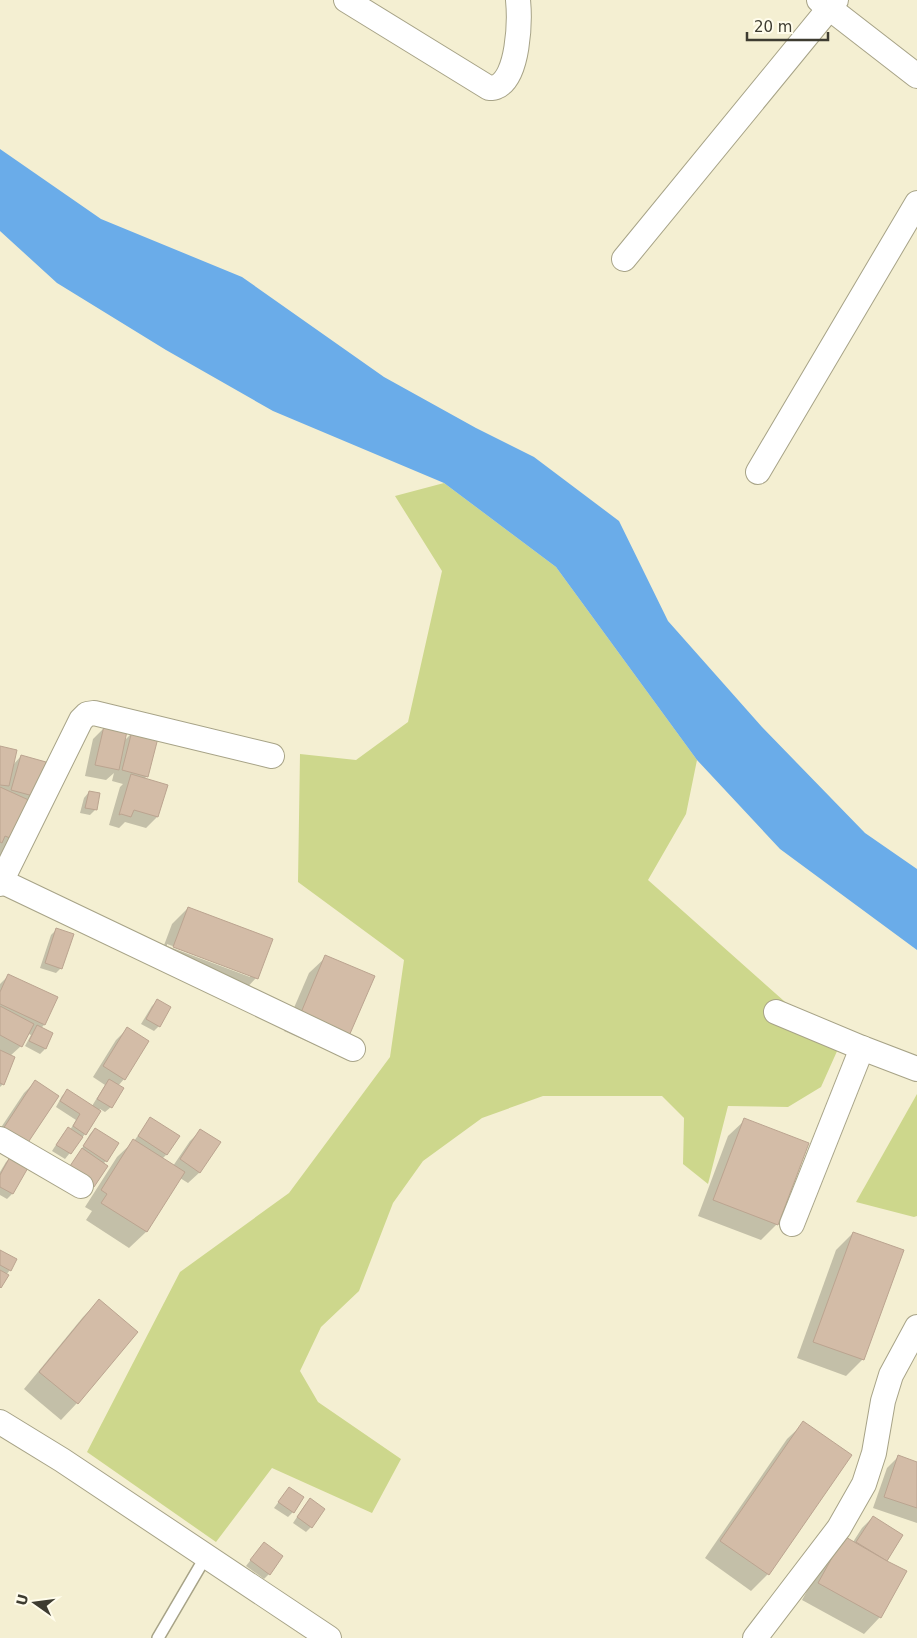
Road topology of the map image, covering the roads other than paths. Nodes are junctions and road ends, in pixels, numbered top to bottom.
1 (346, 0) edge
2 (518, 0) edge
3 (828, 3) edge
4 (917, 76) edge
5 (917, 203) edge
6 (624, 259) dead end
7 (758, 472) dead end
8 (272, 756) dead end
9 (0, 882) edge
10 (776, 1012) dead end
11 (862, 1048) junction
12 (353, 1049) dead end
13 (917, 1068) edge
14 (0, 1139) edge
15 (81, 1186) dead end
16 (792, 1224) dead end
17 (917, 1327) edge
18 (0, 1422) edge
19 (206, 1556) junction
20 (158, 1638) edge
21 (330, 1638) edge
22 (755, 1638) edge

1 - 2 street
3 - 4 street
3 - 6 street
5 - 7 street
8 - 9 street
9 - 12 street
10 - 11 street
11 - 13 street
11 - 16 street
14 - 15 street
17 - 22 street
18 - 19 street
19 - 20 lane
19 - 21 street

